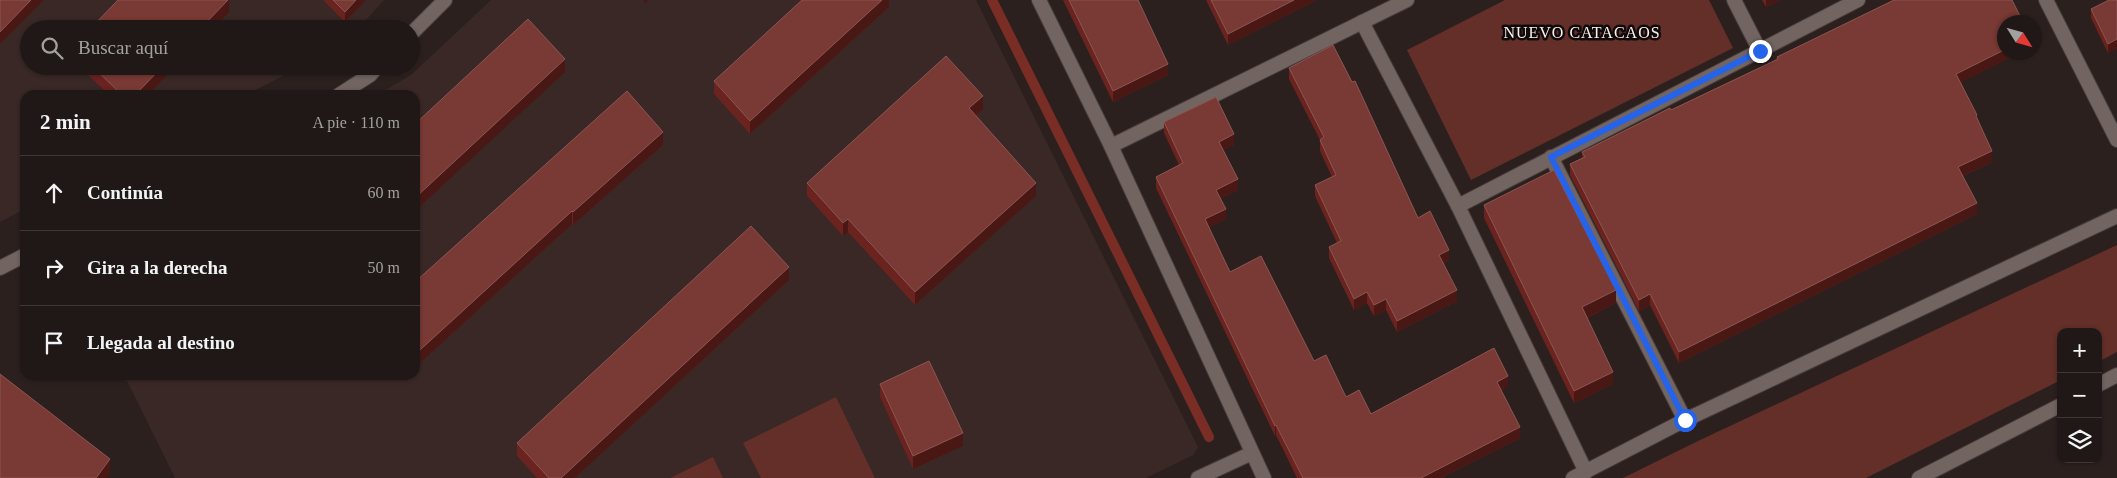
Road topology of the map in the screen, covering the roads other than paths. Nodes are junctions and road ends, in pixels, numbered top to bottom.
1 (445, 0) edge
2 (1039, 0) edge
3 (1407, 0) edge
4 (1734, 0) edge
5 (1858, 0) edge
6 (2046, 0) edge
7 (1362, 22) junction
8 (420, 25) edge
9 (1760, 51) junction
10 (369, 75) edge
11 (347, 90) edge
12 (2117, 140) edge
13 (1111, 146) junction
14 (1551, 157) junction
15 (1458, 206) junction
16 (2117, 216) edge
17 (20, 258) edge
18 (0, 268) edge
19 (2117, 375) edge
20 (2102, 383) edge
21 (2057, 406) edge
22 (1685, 420) junction
23 (1252, 453) junction
24 (1586, 472) junction
25 (1198, 478) edge
26 (1264, 478) edge
27 (1573, 478) edge
28 (1919, 478) edge

1 - 8 street
2 - 13 street
3 - 7 street
4 - 9 street
5 - 9 street
6 - 12 street
7 - 13 street
7 - 15 street
9 - 14 street
10 - 11 street
13 - 23 street
14 - 15 street
14 - 22 street
15 - 24 street
16 - 22 street
17 - 18 street
19 - 20 street
21 - 28 street
22 - 24 street
23 - 25 street
23 - 26 street
24 - 27 street

